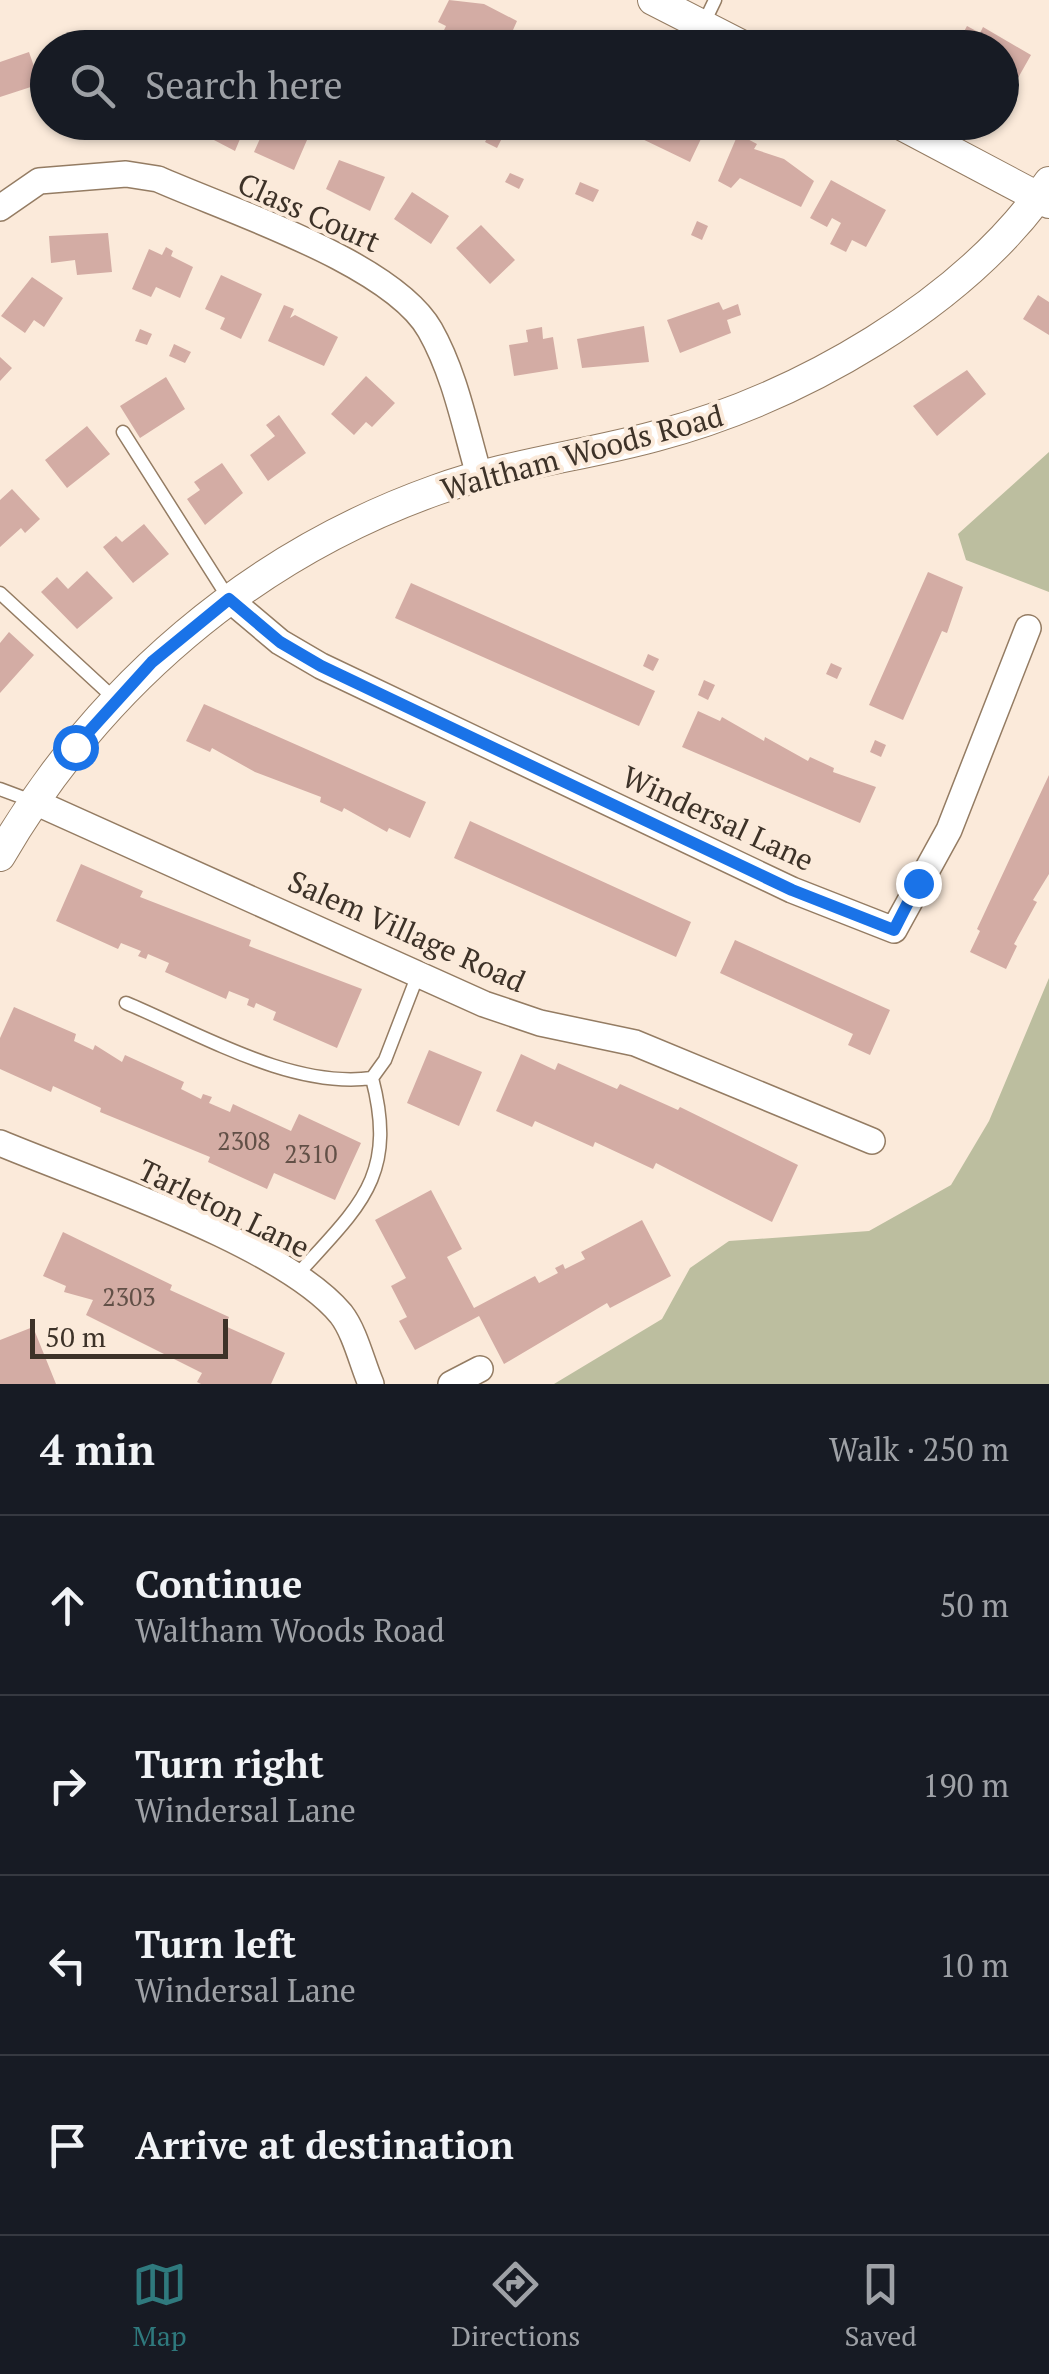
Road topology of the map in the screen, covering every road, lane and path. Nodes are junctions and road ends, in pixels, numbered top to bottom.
1 (652, 0) edge
2 (709, 13) edge
3 (727, 30) edge
4 (934, 140) edge
5 (1046, 194) edge
6 (0, 208) edge
7 (123, 432) dead end
8 (479, 475) junction
9 (0, 593) edge
10 (229, 599) junction
11 (1028, 628) dead end
12 (116, 700) junction
13 (0, 789) edge
14 (34, 802) junction
15 (0, 856) edge
16 (417, 976) junction
17 (126, 1003) dead end
18 (372, 1078) junction
19 (872, 1140) dead end
20 (0, 1143) edge
21 (297, 1275) junction
22 (480, 1369) dead end
23 (372, 1384) edge
24 (452, 1384) edge

1 - 2 street
2 - 3 street
4 - 5 street
5 - 8 street, Waltham Woods Road
6 - 8 street, Class Court
7 - 10 lane
8 - 10 street, Waltham Woods Road
9 - 12 lane
10 - 11 street, Windersal Lane
10 - 12 street, Waltham Woods Road
12 - 14 street, Waltham Woods Road
13 - 14 lane
14 - 15 street, Waltham Woods Road
14 - 16 street, Salem Village Road
16 - 18 lane
16 - 19 street, Salem Village Road
17 - 18 lane
18 - 21 lane
20 - 21 street, Tarleton Lane
21 - 23 street, Tarleton Lane
22 - 24 street

